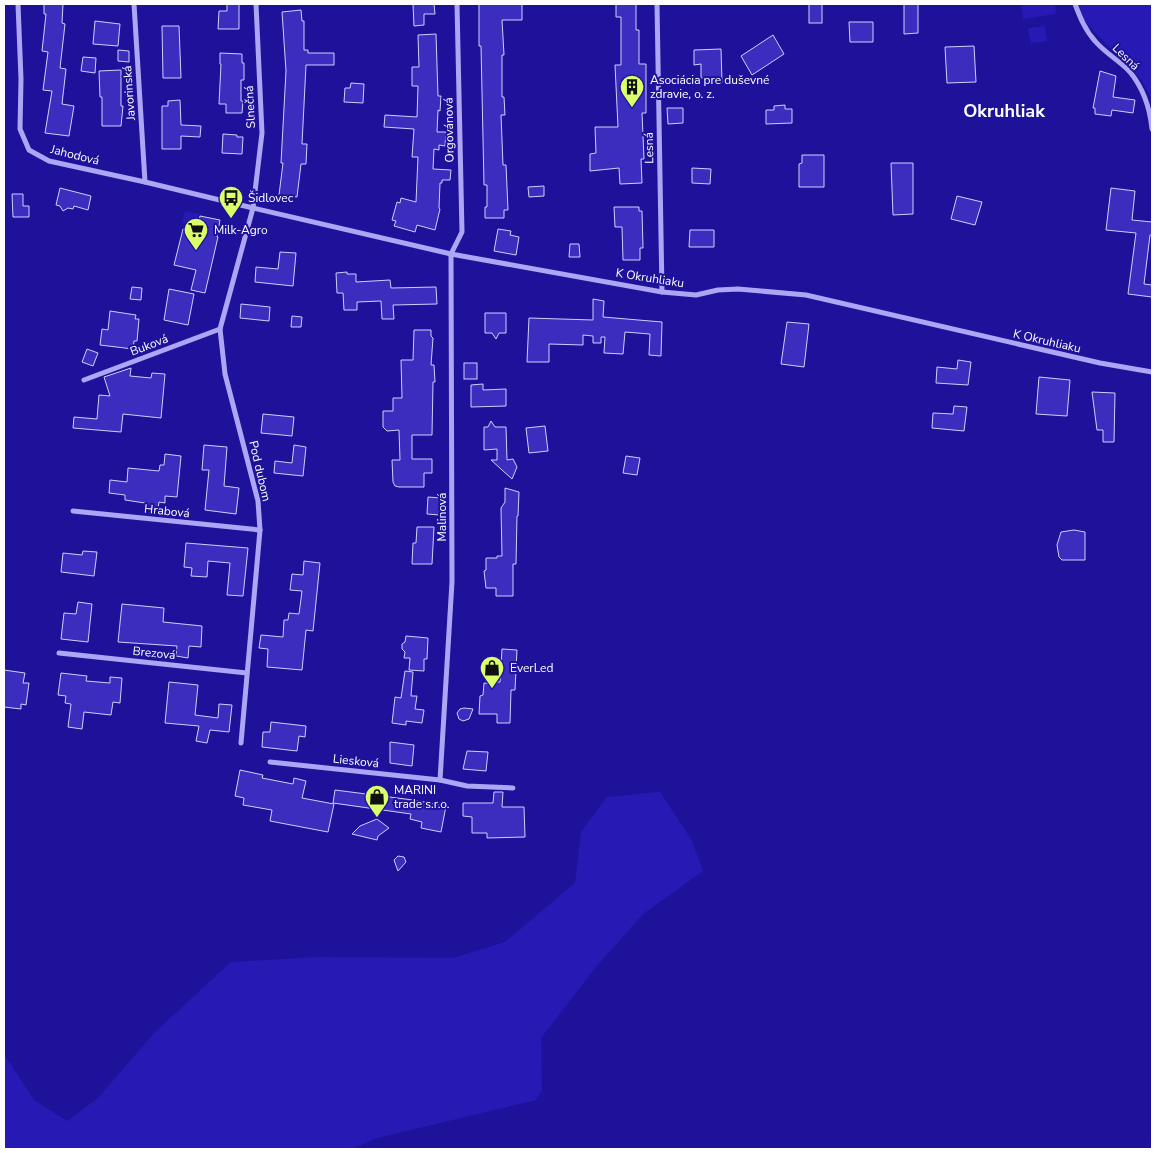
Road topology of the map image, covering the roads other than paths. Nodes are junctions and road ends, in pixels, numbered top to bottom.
1 (18, 4) edge
2 (134, 4) edge
3 (256, 4) edge
4 (456, 4) edge
5 (657, 4) edge
6 (1075, 4) edge
7 (1152, 129) edge
8 (145, 182) junction
9 (253, 208) junction
10 (451, 254) junction
11 (662, 292) junction
12 (220, 329) junction
13 (1152, 372) edge
14 (84, 380) dead end
15 (73, 511) dead end
16 (260, 530) junction
17 (59, 653) dead end
18 (247, 673) junction
19 (241, 743) dead end
20 (270, 762) dead end
21 (440, 780) junction
22 (513, 788) dead end

1 - 8 street, Jahodová
2 - 8 street, Javorinská
3 - 9 street, Slnečná
4 - 10 street, Orgovánová
5 - 11 street, Lesná
6 - 7 street, Lesná
8 - 9 street, K Okruhliaku
9 - 10 street, K Okruhliaku
9 - 12 street, Pod dubom
10 - 11 street, K Okruhliaku
10 - 21 street, Malinová
11 - 13 street, K Okruhliaku
12 - 14 street, Buková
12 - 16 street, Pod dubom
15 - 16 street, Hrabová
16 - 18 street, Pod dubom
17 - 18 street, Brezová
18 - 19 street, Pod dubom
20 - 21 street, Liesková
21 - 22 street, Liesková

